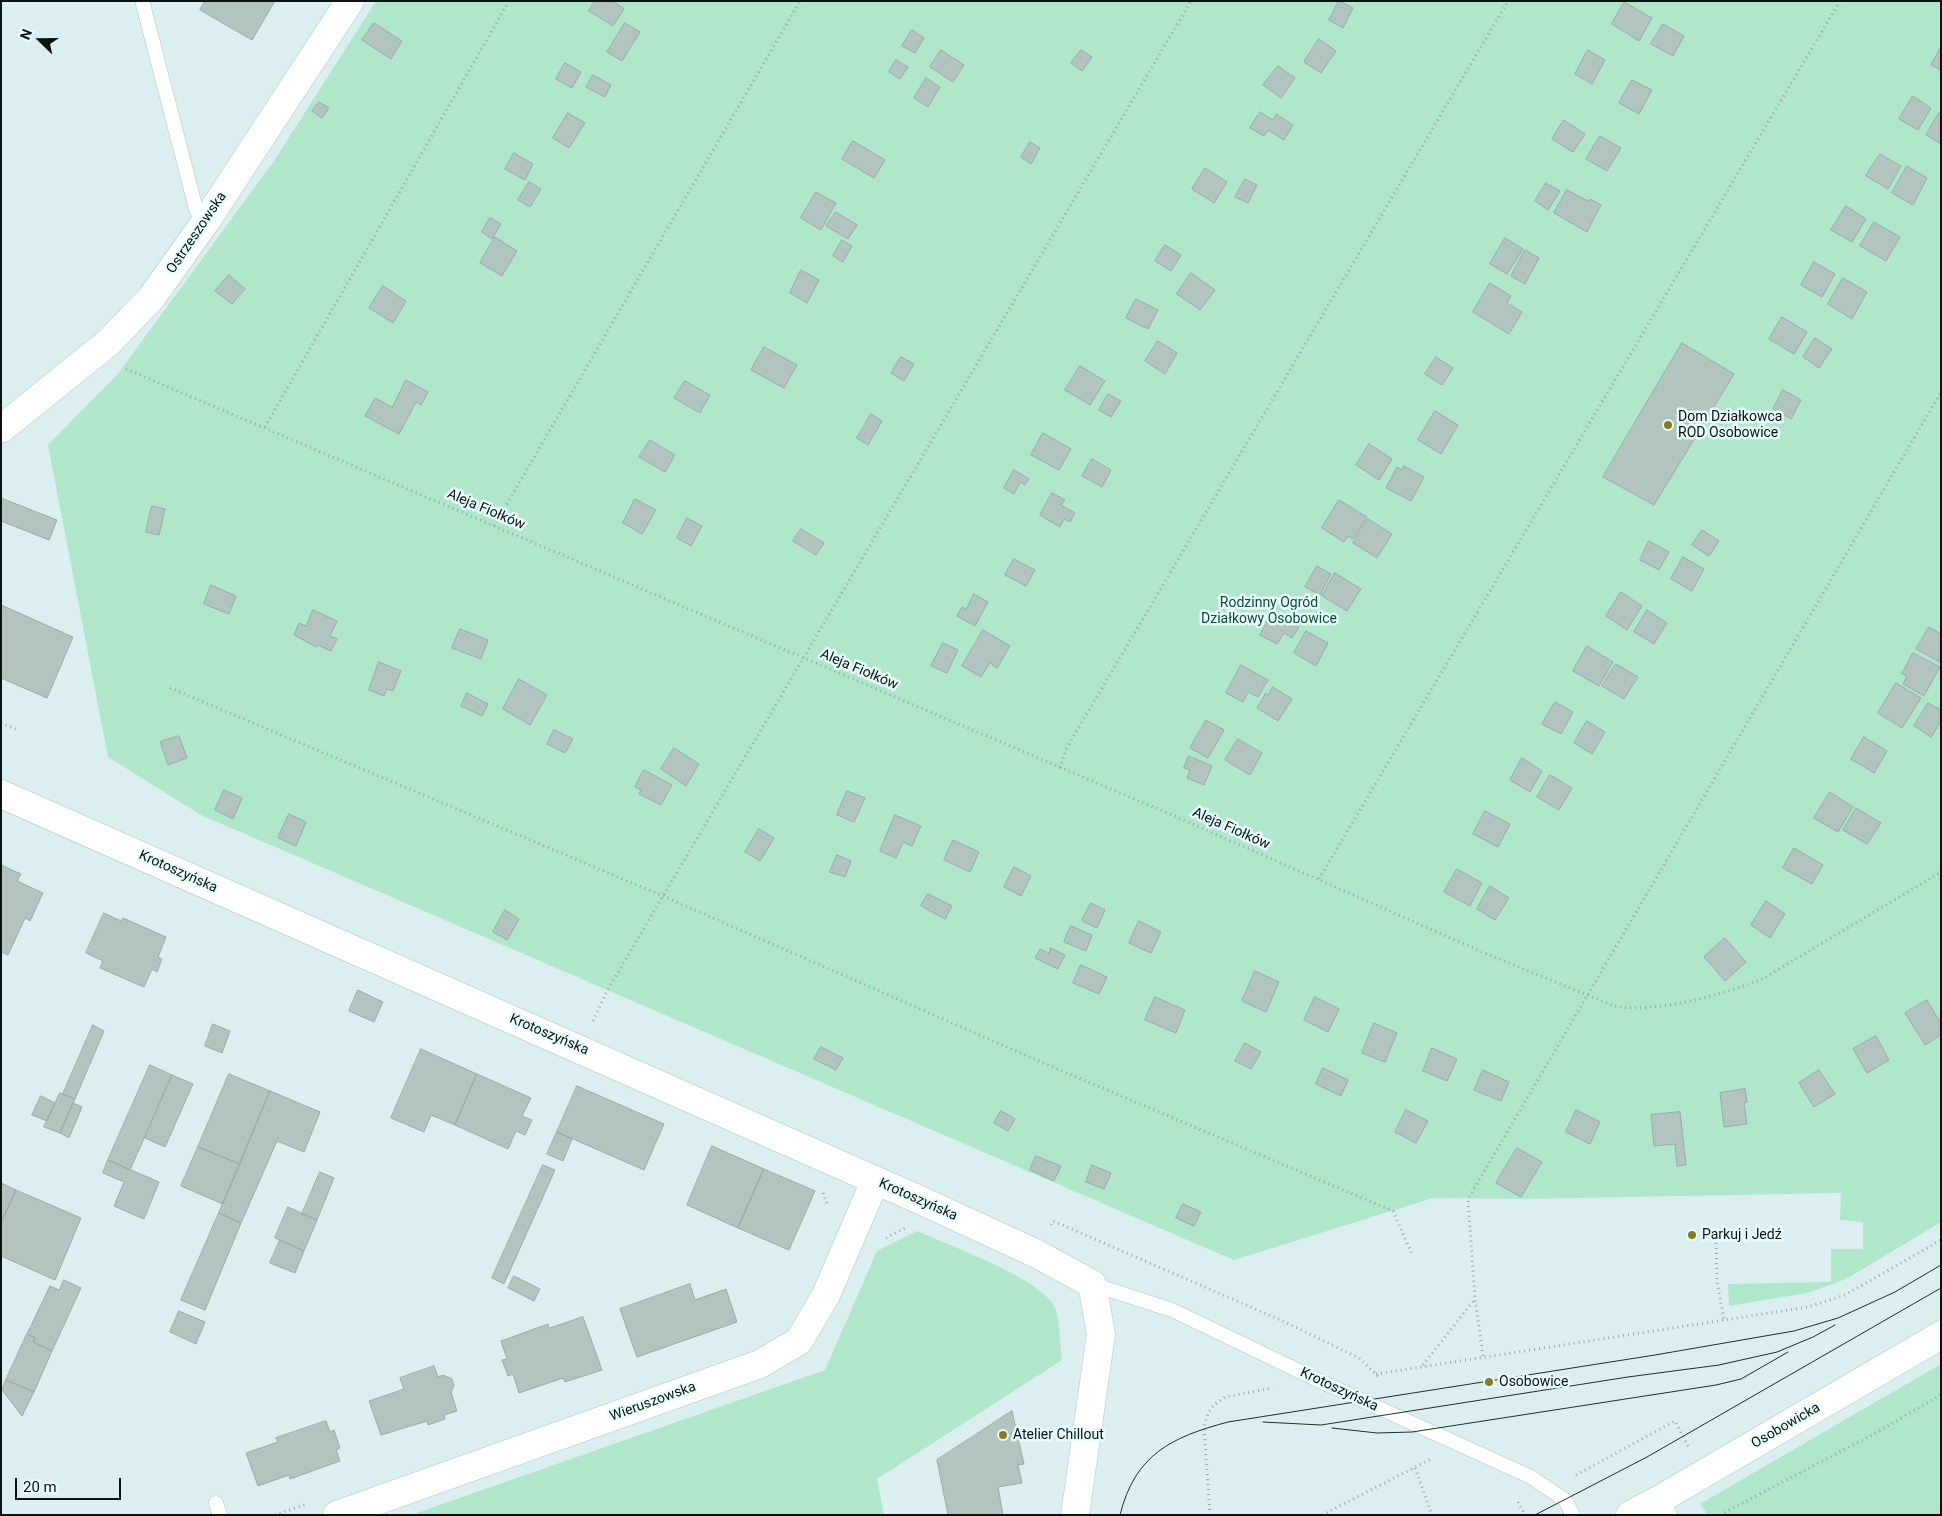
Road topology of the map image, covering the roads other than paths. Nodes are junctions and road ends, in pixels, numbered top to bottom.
1 (350, 1) edge
2 (143, 4) dead end
3 (206, 221) junction
4 (1, 429) edge
5 (1, 794) edge
6 (875, 1181) junction
7 (1092, 1284) junction
8 (1941, 1335) edge
9 (1666, 1506) edge
10 (337, 1515) edge
11 (1075, 1515) edge
12 (1573, 1515) edge
13 (1630, 1515) edge

1 - 3 street, Ostrzeszowska
2 - 3 lane
3 - 4 street, Ostrzeszowska
5 - 6 street, Krotoszyńska
6 - 7 street, Krotoszyńska
6 - 10 street, Wieruszowska
7 - 11 street
7 - 12 lane, Krotoszyńska
8 - 9 street, Osobowicka
9 - 13 street, Osobowicka

